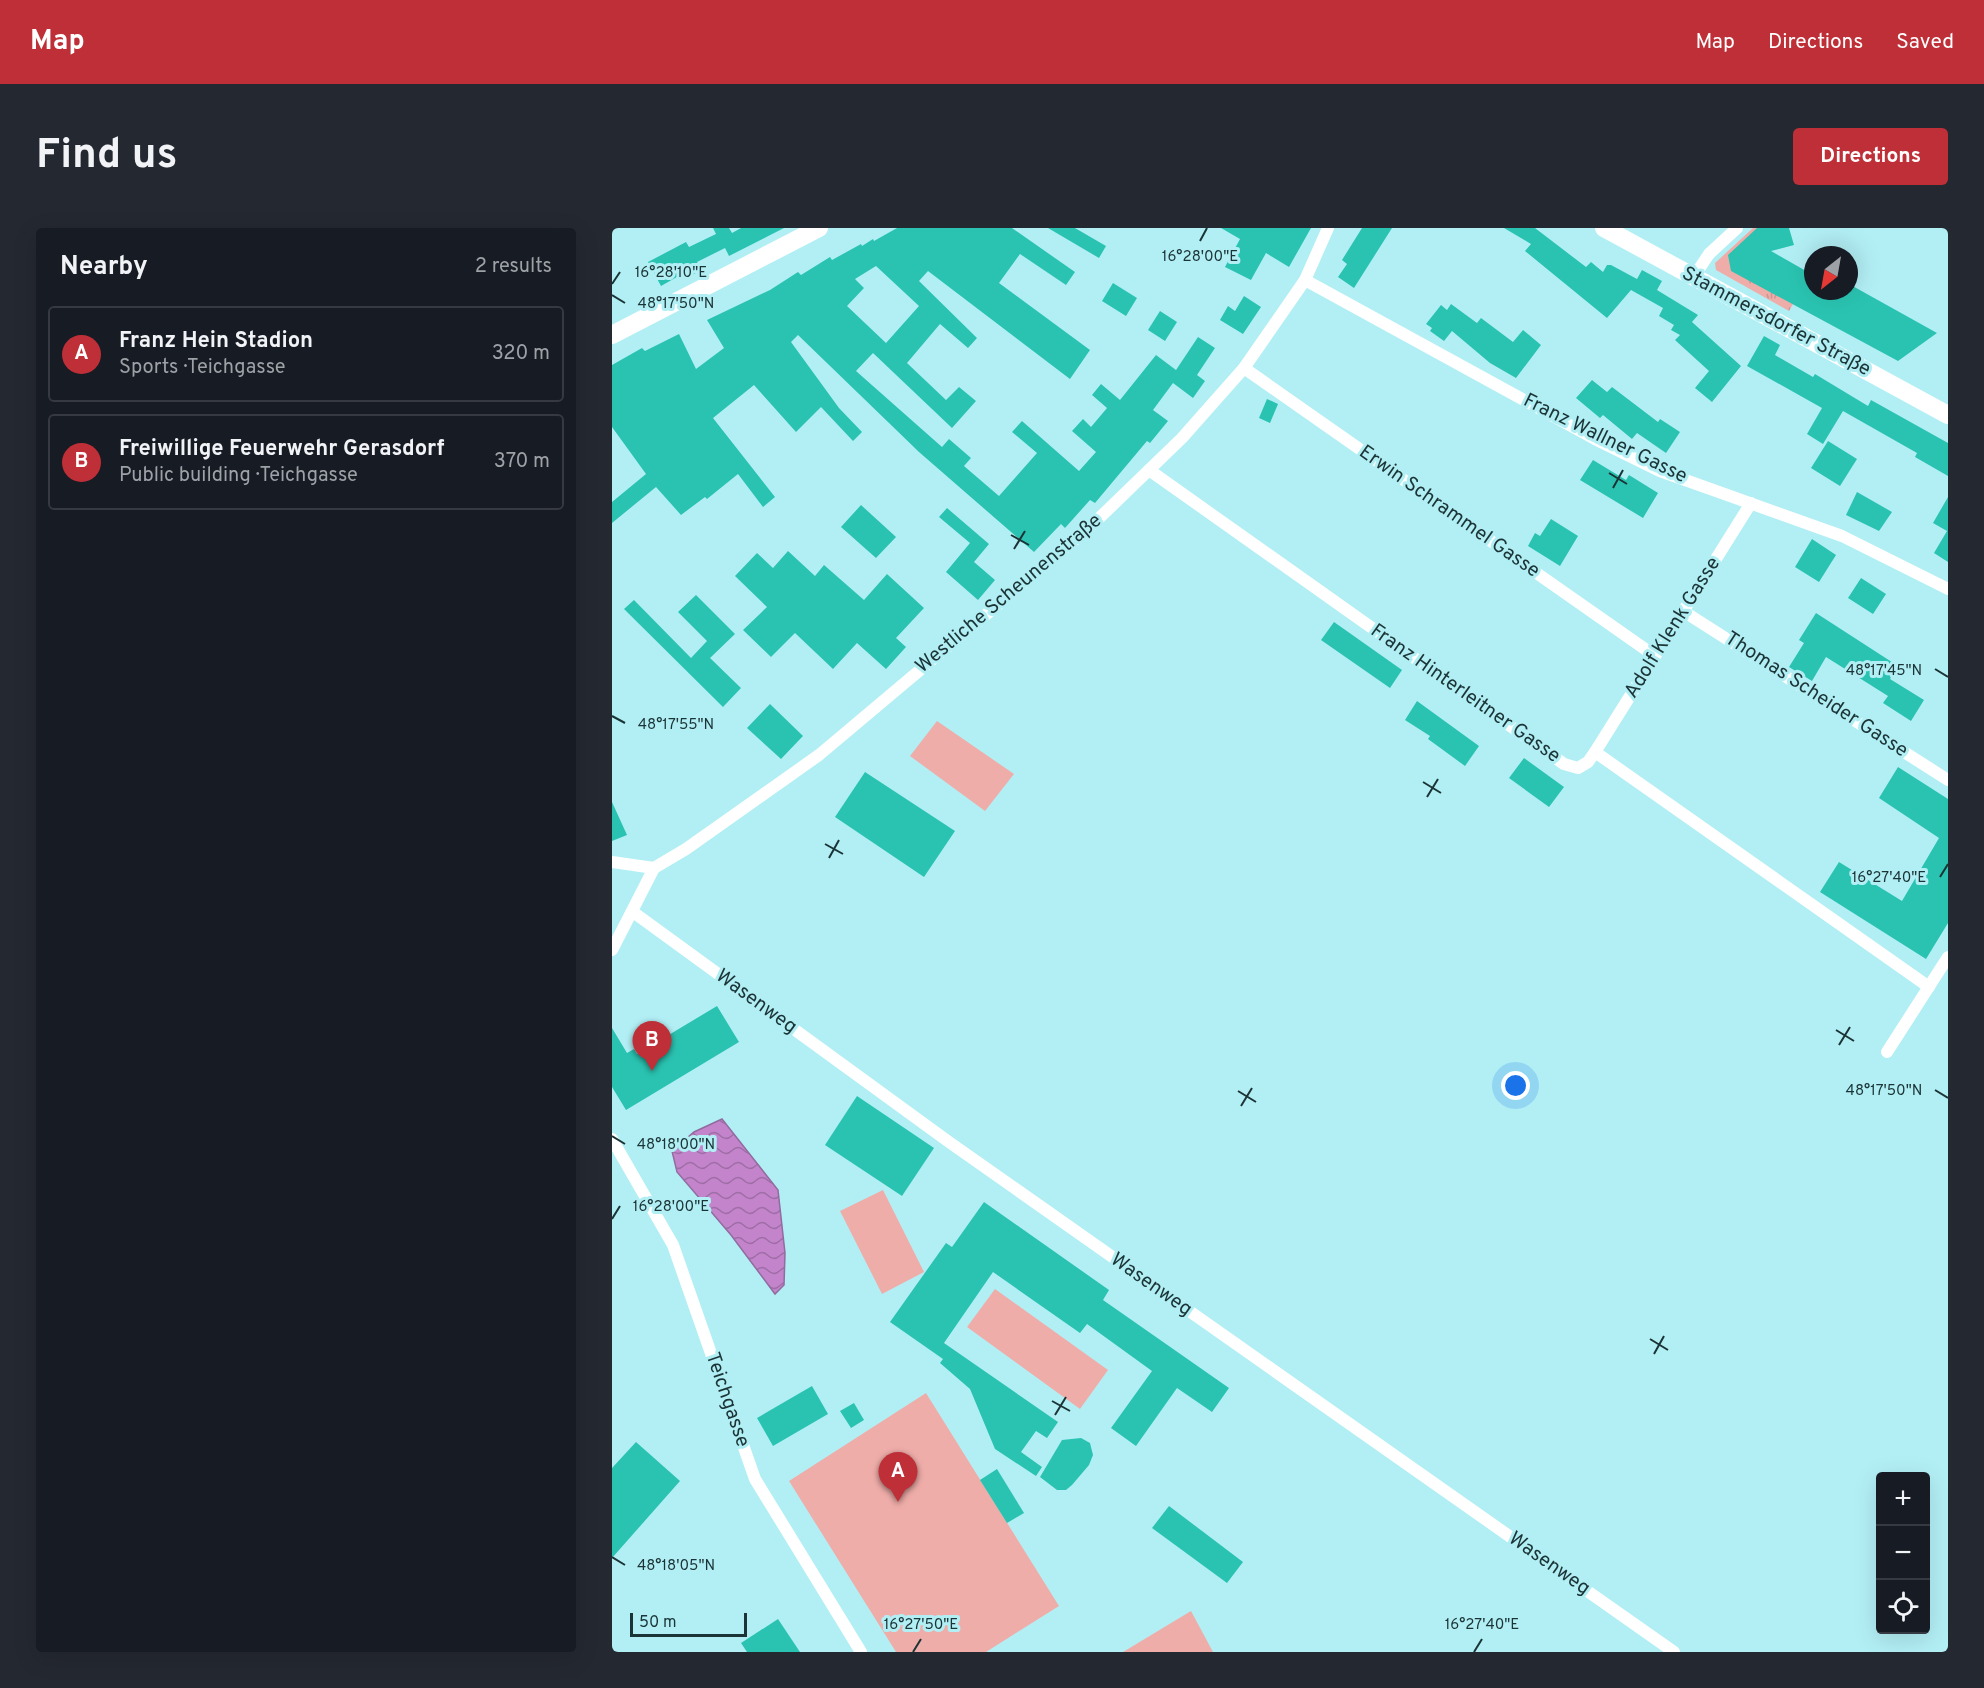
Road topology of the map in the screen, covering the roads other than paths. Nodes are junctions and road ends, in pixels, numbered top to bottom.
1 (819, 228) edge
2 (1328, 228) edge
3 (1604, 228) edge
4 (1737, 228) edge
5 (1693, 278) junction
6 (1305, 280) junction
7 (612, 335) edge
8 (1244, 368) junction
9 (1948, 416) edge
10 (1149, 470) junction
11 (1751, 503) junction
12 (1948, 589) edge
13 (1683, 611) junction
14 (1655, 656) junction
15 (1595, 752) junction
16 (1948, 780) edge
17 (612, 862) edge
18 (654, 868) junction
19 (633, 912) junction
20 (612, 950) edge
21 (1948, 957) edge
22 (1929, 987) junction
23 (1887, 1052) dead end
24 (612, 1139) edge
25 (861, 1652) edge
26 (1674, 1652) edge

1 - 7 main road
2 - 6 street, Westliche Scheunenstraße
3 - 5 main road, Stammersdorfer Straße
4 - 5 street
5 - 9 main road, Stammersdorfer Straße
6 - 8 street, Westliche Scheunenstraße
6 - 11 street, Franz Wallner Gasse
8 - 10 street, Westliche Scheunenstraße
8 - 14 street, Erwin Schrammel Gasse
10 - 15 street, Franz Hinterleitner Gasse
10 - 18 street, Westliche Scheunenstraße
11 - 12 street, Franz Wallner Gasse
11 - 13 street, Adolf Klenk Gasse
13 - 14 street, Adolf Klenk Gasse
13 - 16 street, Thomas Scheider Gasse
14 - 15 street, Adolf Klenk Gasse
15 - 22 street
17 - 18 street
18 - 19 street
19 - 20 street
19 - 26 street, Wasenweg
21 - 22 street
22 - 23 street
24 - 25 street, Teichgasse

